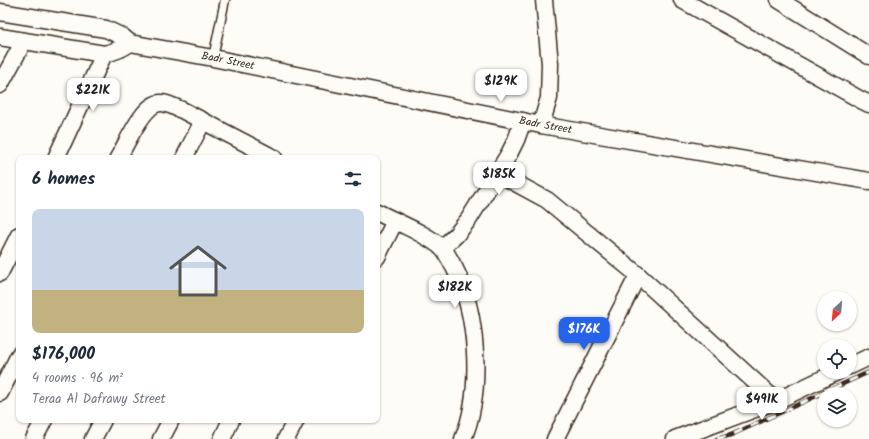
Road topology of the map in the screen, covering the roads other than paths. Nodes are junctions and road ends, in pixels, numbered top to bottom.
1 (225, 0) edge
2 (544, 0) edge
3 (682, 0) edge
4 (779, 0) edge
5 (0, 12) edge
6 (0, 37) edge
7 (24, 41) junction
8 (130, 43) junction
9 (104, 54) junction
10 (869, 56) edge
11 (213, 58) junction
12 (0, 85) edge
13 (869, 104) edge
14 (203, 121) junction
15 (523, 121) junction
16 (541, 125) junction
17 (245, 151) edge
18 (57, 155) edge
19 (120, 155) edge
20 (186, 155) edge
21 (262, 155) edge
22 (497, 173) junction
23 (869, 181) edge
24 (380, 214) edge
25 (395, 221) junction
26 (16, 241) edge
27 (442, 248) junction
28 (380, 251) edge
29 (0, 273) edge
30 (638, 275) junction
31 (869, 357) edge
32 (16, 361) edge
33 (857, 363) edge
34 (822, 379) edge
35 (0, 393) edge
36 (776, 401) junction
37 (42, 423) edge
38 (101, 423) edge
39 (168, 423) edge
40 (230, 423) edge
41 (294, 423) edge
42 (34, 439) edge
43 (93, 439) edge
44 (160, 439) edge
45 (222, 439) edge
46 (286, 439) edge
47 (463, 439) edge
48 (555, 439) edge
49 (675, 439) edge

1 - 11 lane
2 - 16 street
3 - 13 street
4 - 10 street
5 - 8 street, Badr Street
6 - 7 street
7 - 9 street
7 - 12 street
8 - 9 street
8 - 11 street, Badr Street
9 - 18 street
11 - 15 street, Badr Street
14 - 17 street
14 - 19 street
14 - 20 street
15 - 16 street, Badr Street
15 - 22 street
16 - 23 street, Badr Street
17 - 21 street
22 - 27 street
22 - 30 street
24 - 25 street
25 - 27 street
25 - 28 street
26 - 29 street
27 - 47 street
30 - 36 street
30 - 48 street
31 - 33 street
32 - 35 street
34 - 36 street
36 - 49 street
37 - 42 street
38 - 43 street
39 - 44 street
40 - 45 street
41 - 46 street

